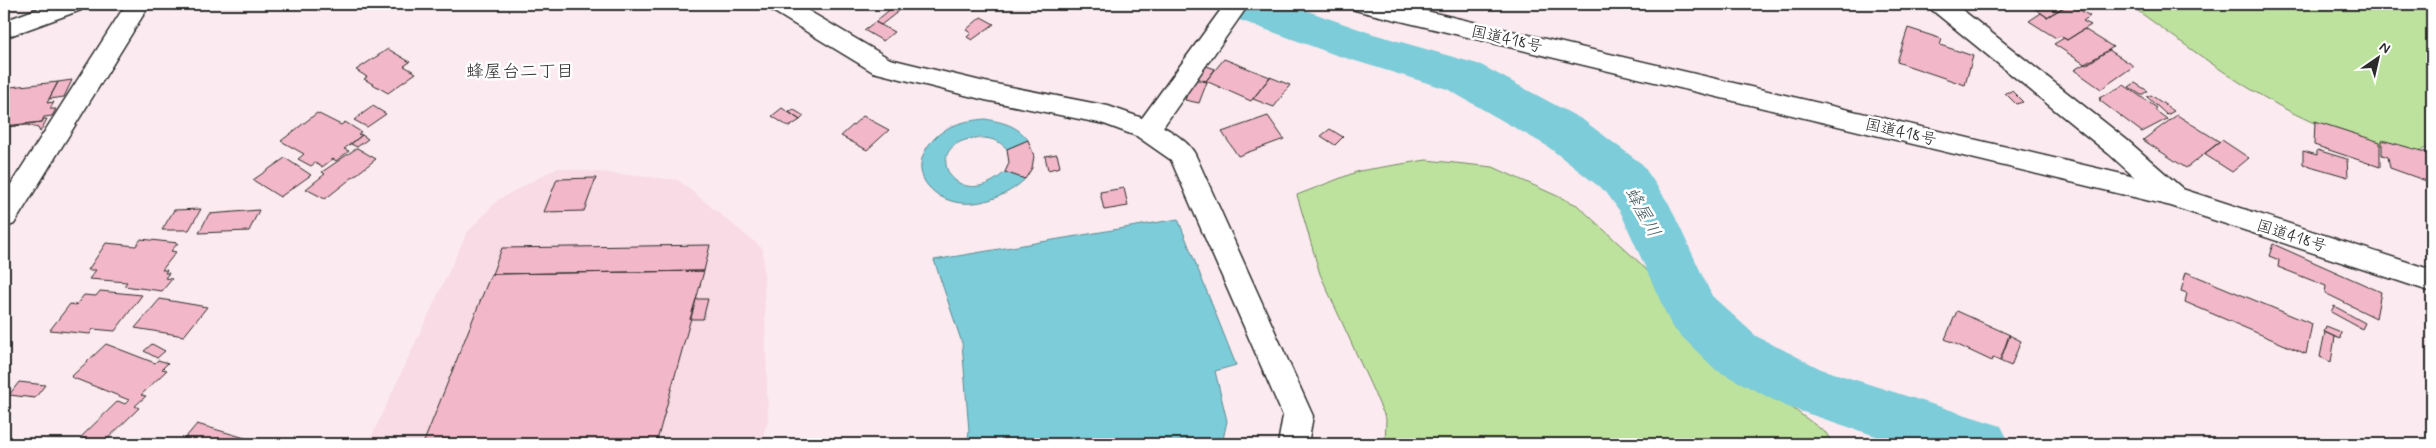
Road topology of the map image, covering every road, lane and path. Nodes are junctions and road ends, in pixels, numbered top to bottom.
1 (72, 4) edge
2 (138, 4) edge
3 (779, 4) edge
4 (1237, 4) edge
5 (1363, 4) edge
6 (1940, 4) edge
7 (4, 30) edge
8 (1147, 130) junction
9 (2173, 196) junction
10 (4, 217) edge
11 (2432, 281) edge
12 (1293, 444) edge

1 - 7 main road
2 - 10 main road
3 - 8 main road
4 - 8 main road
5 - 9 main road, 国道418号
6 - 9 main road
8 - 12 main road
9 - 11 main road, 国道418号

